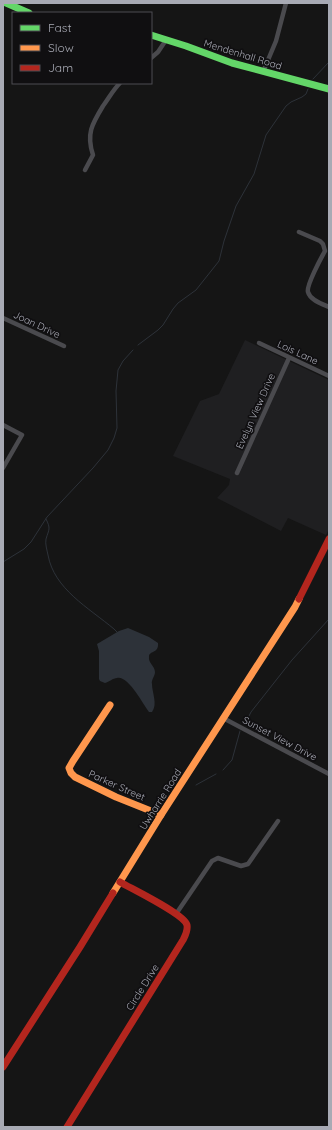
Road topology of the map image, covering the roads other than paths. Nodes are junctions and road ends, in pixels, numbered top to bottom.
1 (6, 3) edge
2 (286, 3) edge
3 (27, 12) edge
4 (152, 35) edge
5 (166, 40) junction
6 (152, 57) edge
7 (263, 72) junction
8 (119, 84) edge
9 (329, 89) edge
10 (85, 170) dead end
11 (299, 232) dead end
12 (329, 307) edge
13 (3, 318) edge
14 (260, 343) dead end
15 (64, 346) dead end
16 (289, 358) junction
17 (329, 376) edge
18 (3, 425) edge
19 (3, 468) edge
20 (237, 473) dead end
21 (329, 539) edge
22 (110, 705) dead end
23 (223, 718) junction
24 (329, 774) edge
25 (161, 815) junction
26 (278, 821) dead end
27 (120, 882) junction
28 (176, 914) junction
29 (3, 1067) edge
30 (66, 1127) edge

1 - 3 street
2 - 7 street
4 - 5 street, Mendenhall Road
5 - 6 street
5 - 7 street, Mendenhall Road
7 - 9 street, Mendenhall Road
8 - 10 street
11 - 12 street
13 - 15 street, Joan Drive
14 - 16 street, Lois Lane
16 - 17 street, Lois Lane
16 - 20 street, Evelyn View Drive
18 - 19 street
21 - 23 street, Uwharrie Road
22 - 25 street, Parker Street
23 - 24 street, Sunset View Drive
23 - 25 street, Uwharrie Road
25 - 27 street, Uwharrie Road
26 - 28 street
27 - 28 street, Circle Drive
27 - 29 street, Uwharrie Road
28 - 30 street, Circle Drive

